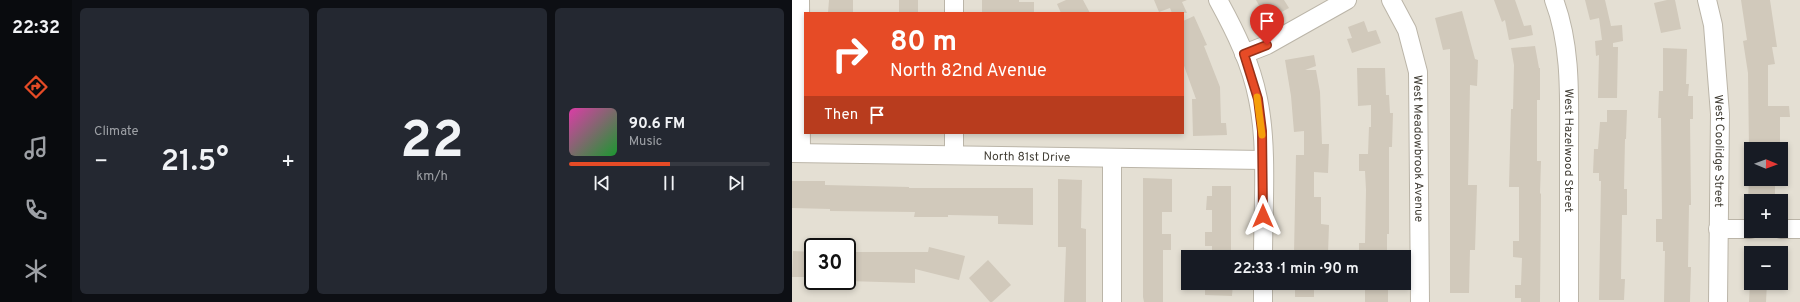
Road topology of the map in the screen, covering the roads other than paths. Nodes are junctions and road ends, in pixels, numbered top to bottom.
1 (800, 0) edge
2 (954, 0) edge
3 (1218, 0) edge
4 (1347, 0) edge
5 (1391, 0) edge
6 (1554, 0) edge
7 (1707, 0) edge
8 (954, 12) edge
9 (1244, 54) junction
10 (954, 134) edge
11 (796, 153) edge
12 (954, 156) junction
13 (1112, 158) junction
14 (1263, 160) junction
15 (1718, 229) junction
16 (1744, 229) edge
17 (1788, 229) edge
18 (1800, 229) edge
19 (1263, 250) edge
20 (1263, 290) edge
21 (1112, 302) edge
22 (1263, 302) edge
23 (1420, 302) edge
24 (1569, 302) edge
25 (1718, 302) edge

1 - 11 street
2 - 8 street
3 - 9 street
4 - 9 street
5 - 23 street, West Meadowbrook Avenue
6 - 24 street, West Hazelwood Street
7 - 15 street, West Coolidge Street
9 - 14 street
10 - 12 street
11 - 12 street, North 81st Drive
12 - 13 street, North 81st Drive
13 - 14 street, North 81st Drive
13 - 21 street
14 - 19 street
15 - 16 street
15 - 25 street, West Coolidge Street
17 - 18 street
20 - 22 street

